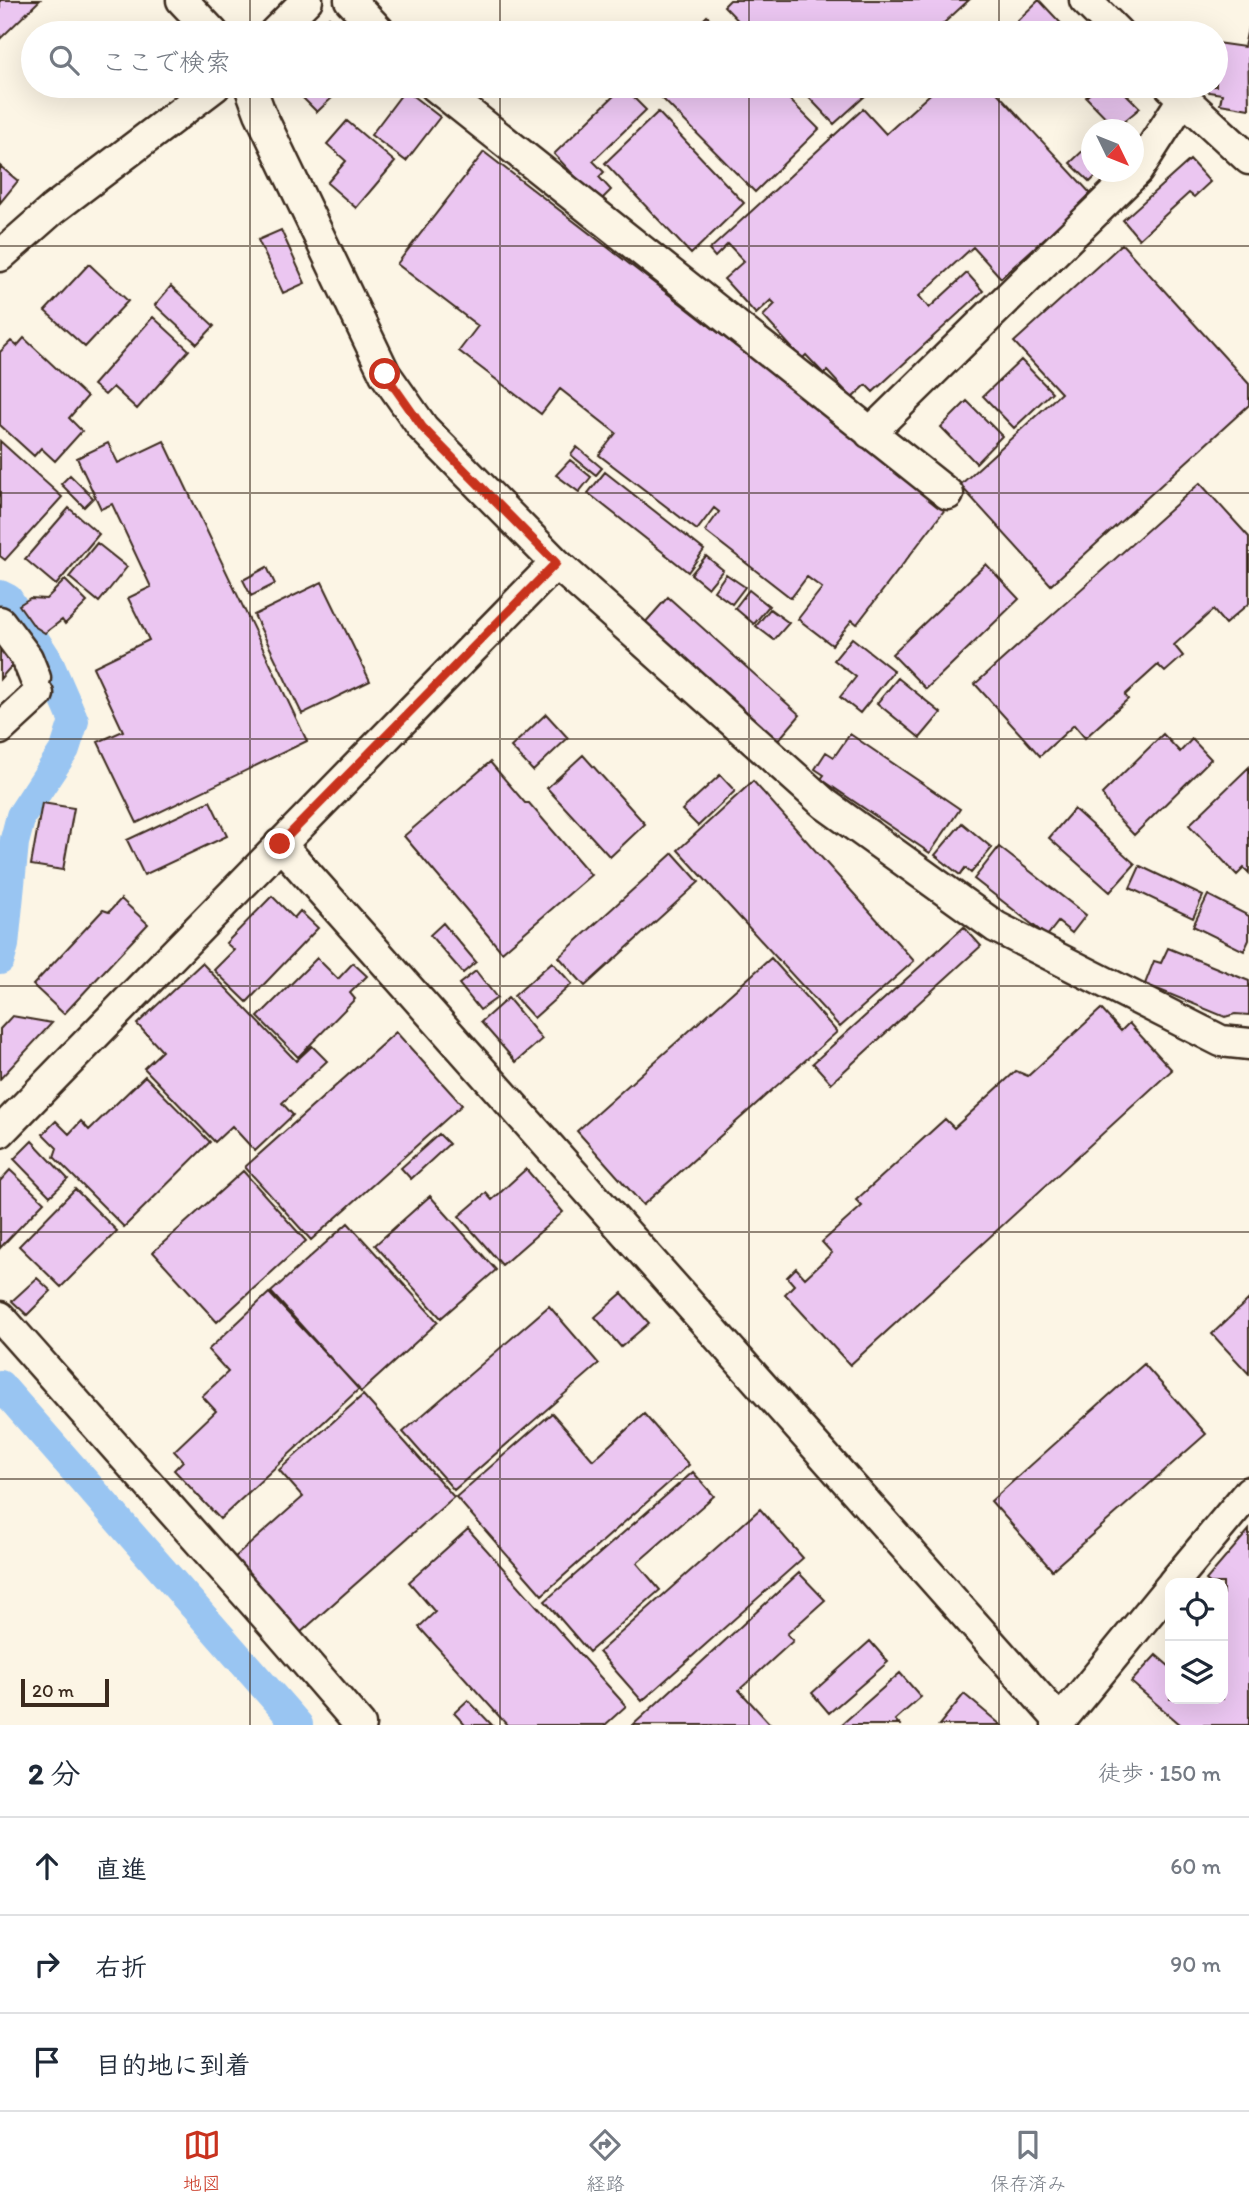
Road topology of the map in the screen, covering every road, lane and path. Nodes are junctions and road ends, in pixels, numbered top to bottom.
1 (182, 0) edge
2 (307, 0) edge
3 (350, 0) edge
4 (1085, 0) edge
5 (202, 21) edge
6 (286, 21) edge
7 (370, 21) edge
8 (1106, 21) edge
9 (199, 98) edge
10 (254, 98) edge
11 (450, 98) edge
12 (1173, 98) edge
13 (1183, 98) edge
14 (1249, 159) edge
15 (0, 256) edge
16 (870, 433) junction
17 (948, 494) dead end
18 (556, 563) junction
19 (0, 622) edge
20 (0, 729) edge
21 (280, 844) junction
22 (1249, 1044) edge
23 (0, 1132) edge
24 (0, 1317) edge
25 (1249, 1492) edge
26 (1178, 1578) edge
27 (1165, 1593) edge
28 (1058, 1723) edge
29 (360, 1725) edge

1 - 5 street
2 - 6 street
3 - 7 street
4 - 8 street
9 - 15 street
10 - 18 street
11 - 16 street
12 - 16 street
13 - 14 street
16 - 17 street
18 - 21 street
18 - 22 street
19 - 20 street
21 - 23 street
21 - 28 street
24 - 29 street
25 - 26 street
27 - 28 street

